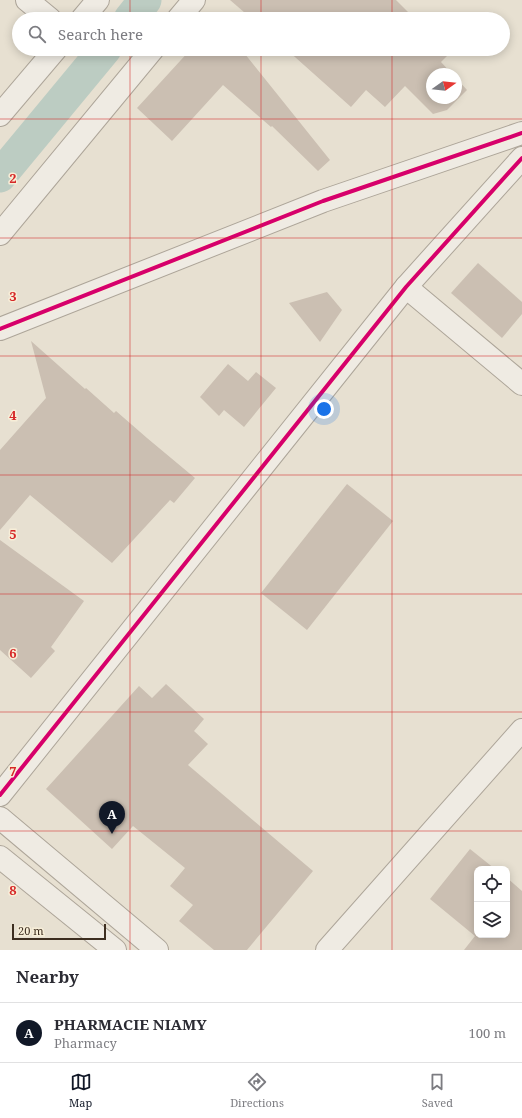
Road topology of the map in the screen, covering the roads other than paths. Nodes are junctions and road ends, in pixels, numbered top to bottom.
1 (27, 0) edge
2 (98, 0) edge
3 (194, 0) edge
4 (42, 12) edge
5 (88, 12) edge
6 (184, 12) edge
7 (50, 56) edge
8 (147, 56) edge
9 (0, 115) edge
10 (522, 133) edge
11 (522, 158) edge
12 (0, 234) edge
13 (406, 287) junction
14 (0, 329) edge
15 (522, 384) edge
16 (522, 730) edge
17 (0, 796) edge
18 (0, 818) edge
19 (0, 857) edge
20 (115, 950) edge
21 (157, 950) edge
22 (327, 950) edge

1 - 4 street
2 - 5 street
3 - 6 street
7 - 9 street
8 - 12 street
10 - 14 street
11 - 13 street
13 - 15 street
13 - 17 street
16 - 22 street
18 - 21 street
19 - 20 street

